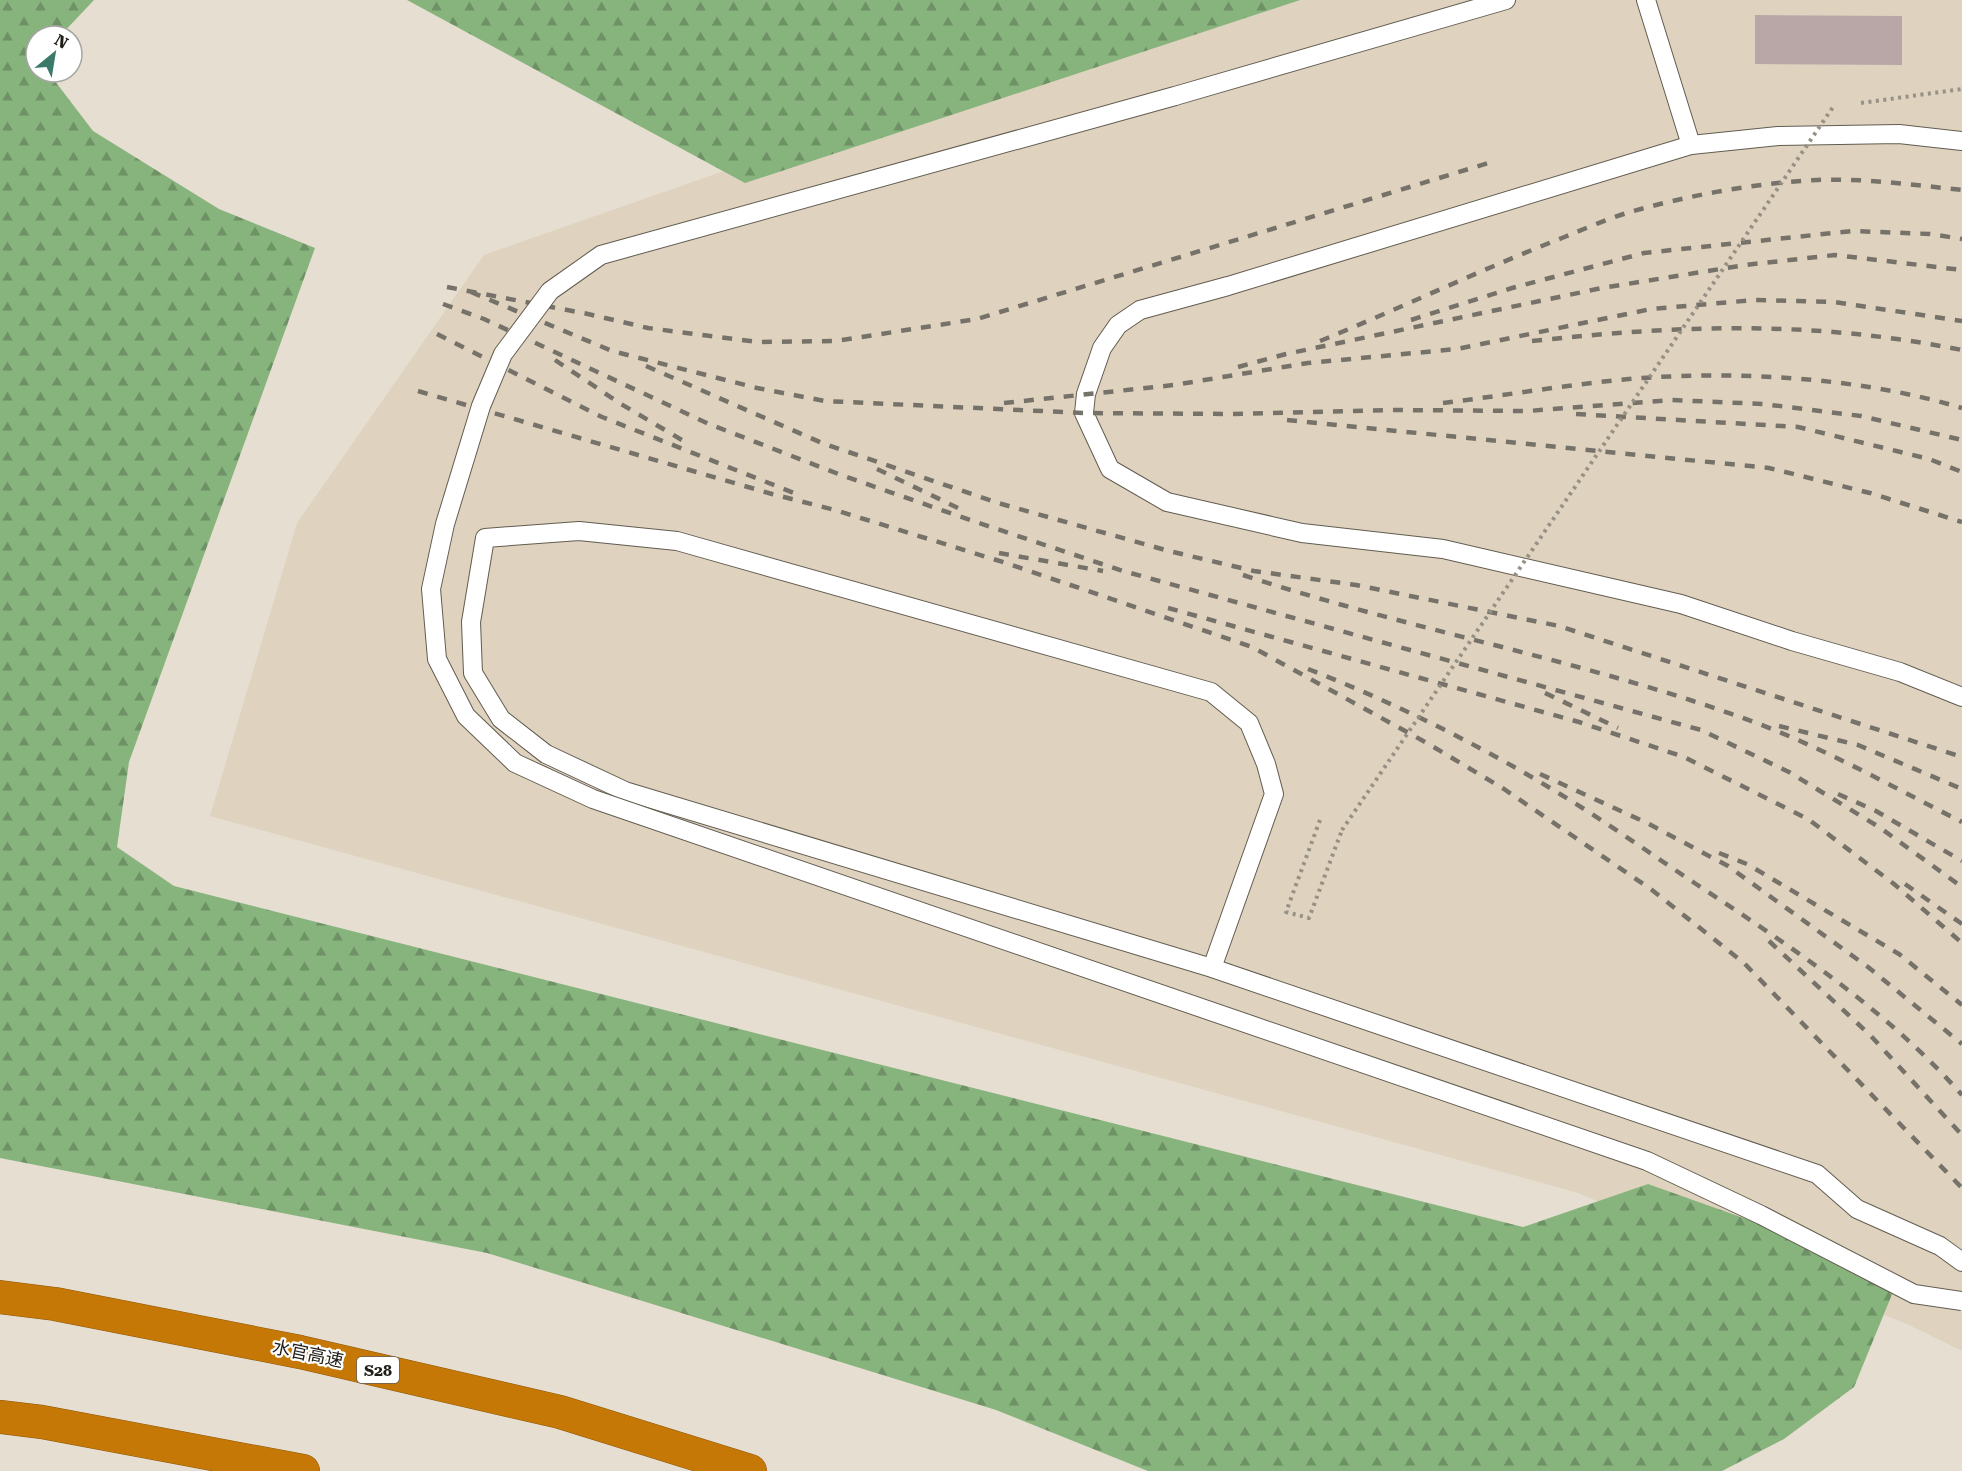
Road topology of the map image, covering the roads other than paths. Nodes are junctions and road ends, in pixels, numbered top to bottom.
1 (1506, 0) edge
2 (1646, 0) edge
3 (1962, 141) edge
4 (1691, 145) junction
5 (1962, 697) edge
6 (1212, 968) junction
7 (1962, 1262) edge
8 (0, 1297) edge
9 (1962, 1301) edge
10 (0, 1417) edge
11 (303, 1471) edge
12 (750, 1471) edge

1 - 9 lane, bridge
2 - 4 lane
3 - 4 lane
4 - 5 lane
6 - 6 lane
6 - 7 lane
8 - 12 highway, 水官高速 / S28
10 - 11 highway

